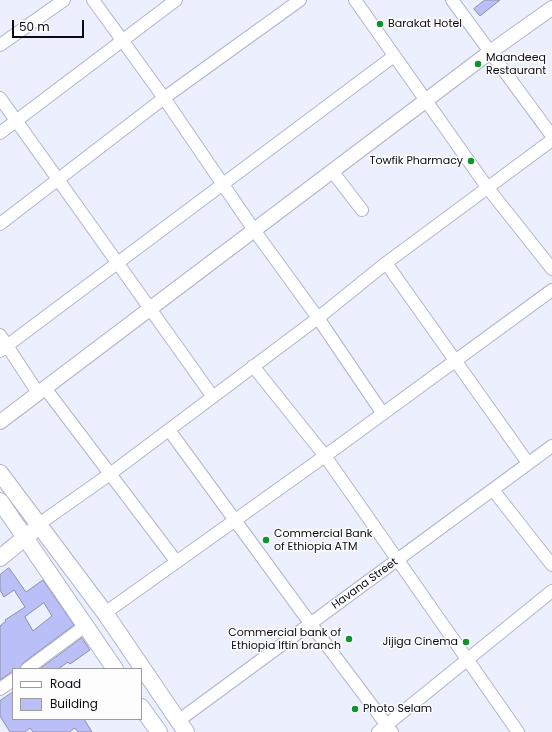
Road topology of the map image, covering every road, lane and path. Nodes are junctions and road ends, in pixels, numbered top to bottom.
1 (64, 0) edge
2 (93, 0) edge
3 (176, 0) edge
4 (300, 0) edge
5 (355, 0) edge
6 (452, 0) edge
7 (547, 0) edge
8 (552, 8) edge
9 (122, 41) junction
10 (0, 45) edge
11 (490, 52) junction
12 (394, 56) junction
13 (0, 98) edge
14 (164, 98) junction
15 (426, 101) junction
16 (16, 120) junction
17 (0, 133) edge
18 (552, 136) edge
19 (552, 140) edge
20 (332, 171) junction
21 (58, 180) junction
22 (223, 184) junction
23 (487, 187) junction
24 (362, 210) dead end
25 (0, 224) edge
26 (254, 230) junction
27 (386, 263) junction
28 (117, 264) junction
29 (552, 269) edge
30 (552, 290) edge
31 (150, 310) junction
32 (318, 318) junction
33 (0, 335) edge
34 (4, 349) edge
35 (455, 361) junction
36 (254, 366) junction
37 (42, 390) junction
38 (212, 397) junction
39 (383, 414) junction
40 (0, 422) edge
41 (169, 430) junction
42 (552, 446) edge
43 (325, 456) junction
44 (528, 463) junction
45 (0, 473) edge
46 (110, 474) junction
47 (493, 490) junction
48 (0, 501) edge
49 (234, 520) junction
50 (39, 524) junction
51 (23, 534) junction
52 (0, 544) edge
53 (0, 558) edge
54 (397, 560) junction
55 (176, 561) junction
56 (552, 565) edge
57 (552, 591) edge
58 (104, 613) junction
59 (310, 623) junction
60 (85, 626) junction
61 (468, 658) junction
62 (28, 668) edge
63 (113, 668) edge
64 (142, 668) edge
65 (142, 668) edge
66 (12, 681) edge
67 (0, 689) edge
68 (142, 708) edge
69 (182, 726) edge
70 (386, 729) edge
71 (159, 732) edge
72 (518, 732) edge

1 - 10 street
2 - 9 street
3 - 9 street
4 - 14 street
5 - 12 street
6 - 11 street
7 - 8 street
8 - 11 street
9 - 14 street
9 - 16 street
11 - 15 street
11 - 18 street
12 - 15 street
12 - 22 street
13 - 16 street
14 - 21 street
14 - 22 street
15 - 20 street
15 - 23 street
16 - 17 street
16 - 21 street
19 - 23 street
20 - 24 street
20 - 26 street
21 - 25 street
21 - 28 street
22 - 26 street
22 - 28 street
23 - 27 street
23 - 29 street
26 - 31 street
26 - 32 street
27 - 32 street
27 - 35 street
28 - 31 street
28 - 34 street
30 - 35 street
31 - 37 street
31 - 38 street
32 - 36 street
32 - 39 street
33 - 34 street
34 - 37 street
35 - 39 street
35 - 44 street
36 - 38 street
36 - 43 street
37 - 40 street
37 - 46 street
38 - 41 street
39 - 43 street
41 - 46 street
41 - 49 street
42 - 44 street, Havana Street
43 - 49 street
43 - 54 street
44 - 47 street, Havana Street
45 - 50 main road
46 - 50 street
46 - 55 street
47 - 54 street, Havana Street
47 - 56 street
48 - 51 main road
49 - 55 street
49 - 59 street
50 - 51 main road
50 - 58 main road
51 - 52 main road
51 - 53 main road
51 - 60 main road
54 - 59 street, Havana Street
54 - 61 street
55 - 58 street
57 - 61 street
58 - 65 main road
59 - 69 street, Havana Street
59 - 70 street
60 - 62 street
60 - 63 main road
61 - 70 street
61 - 72 street
64 - 69 main road
66 - 67 street
68 - 71 main road

